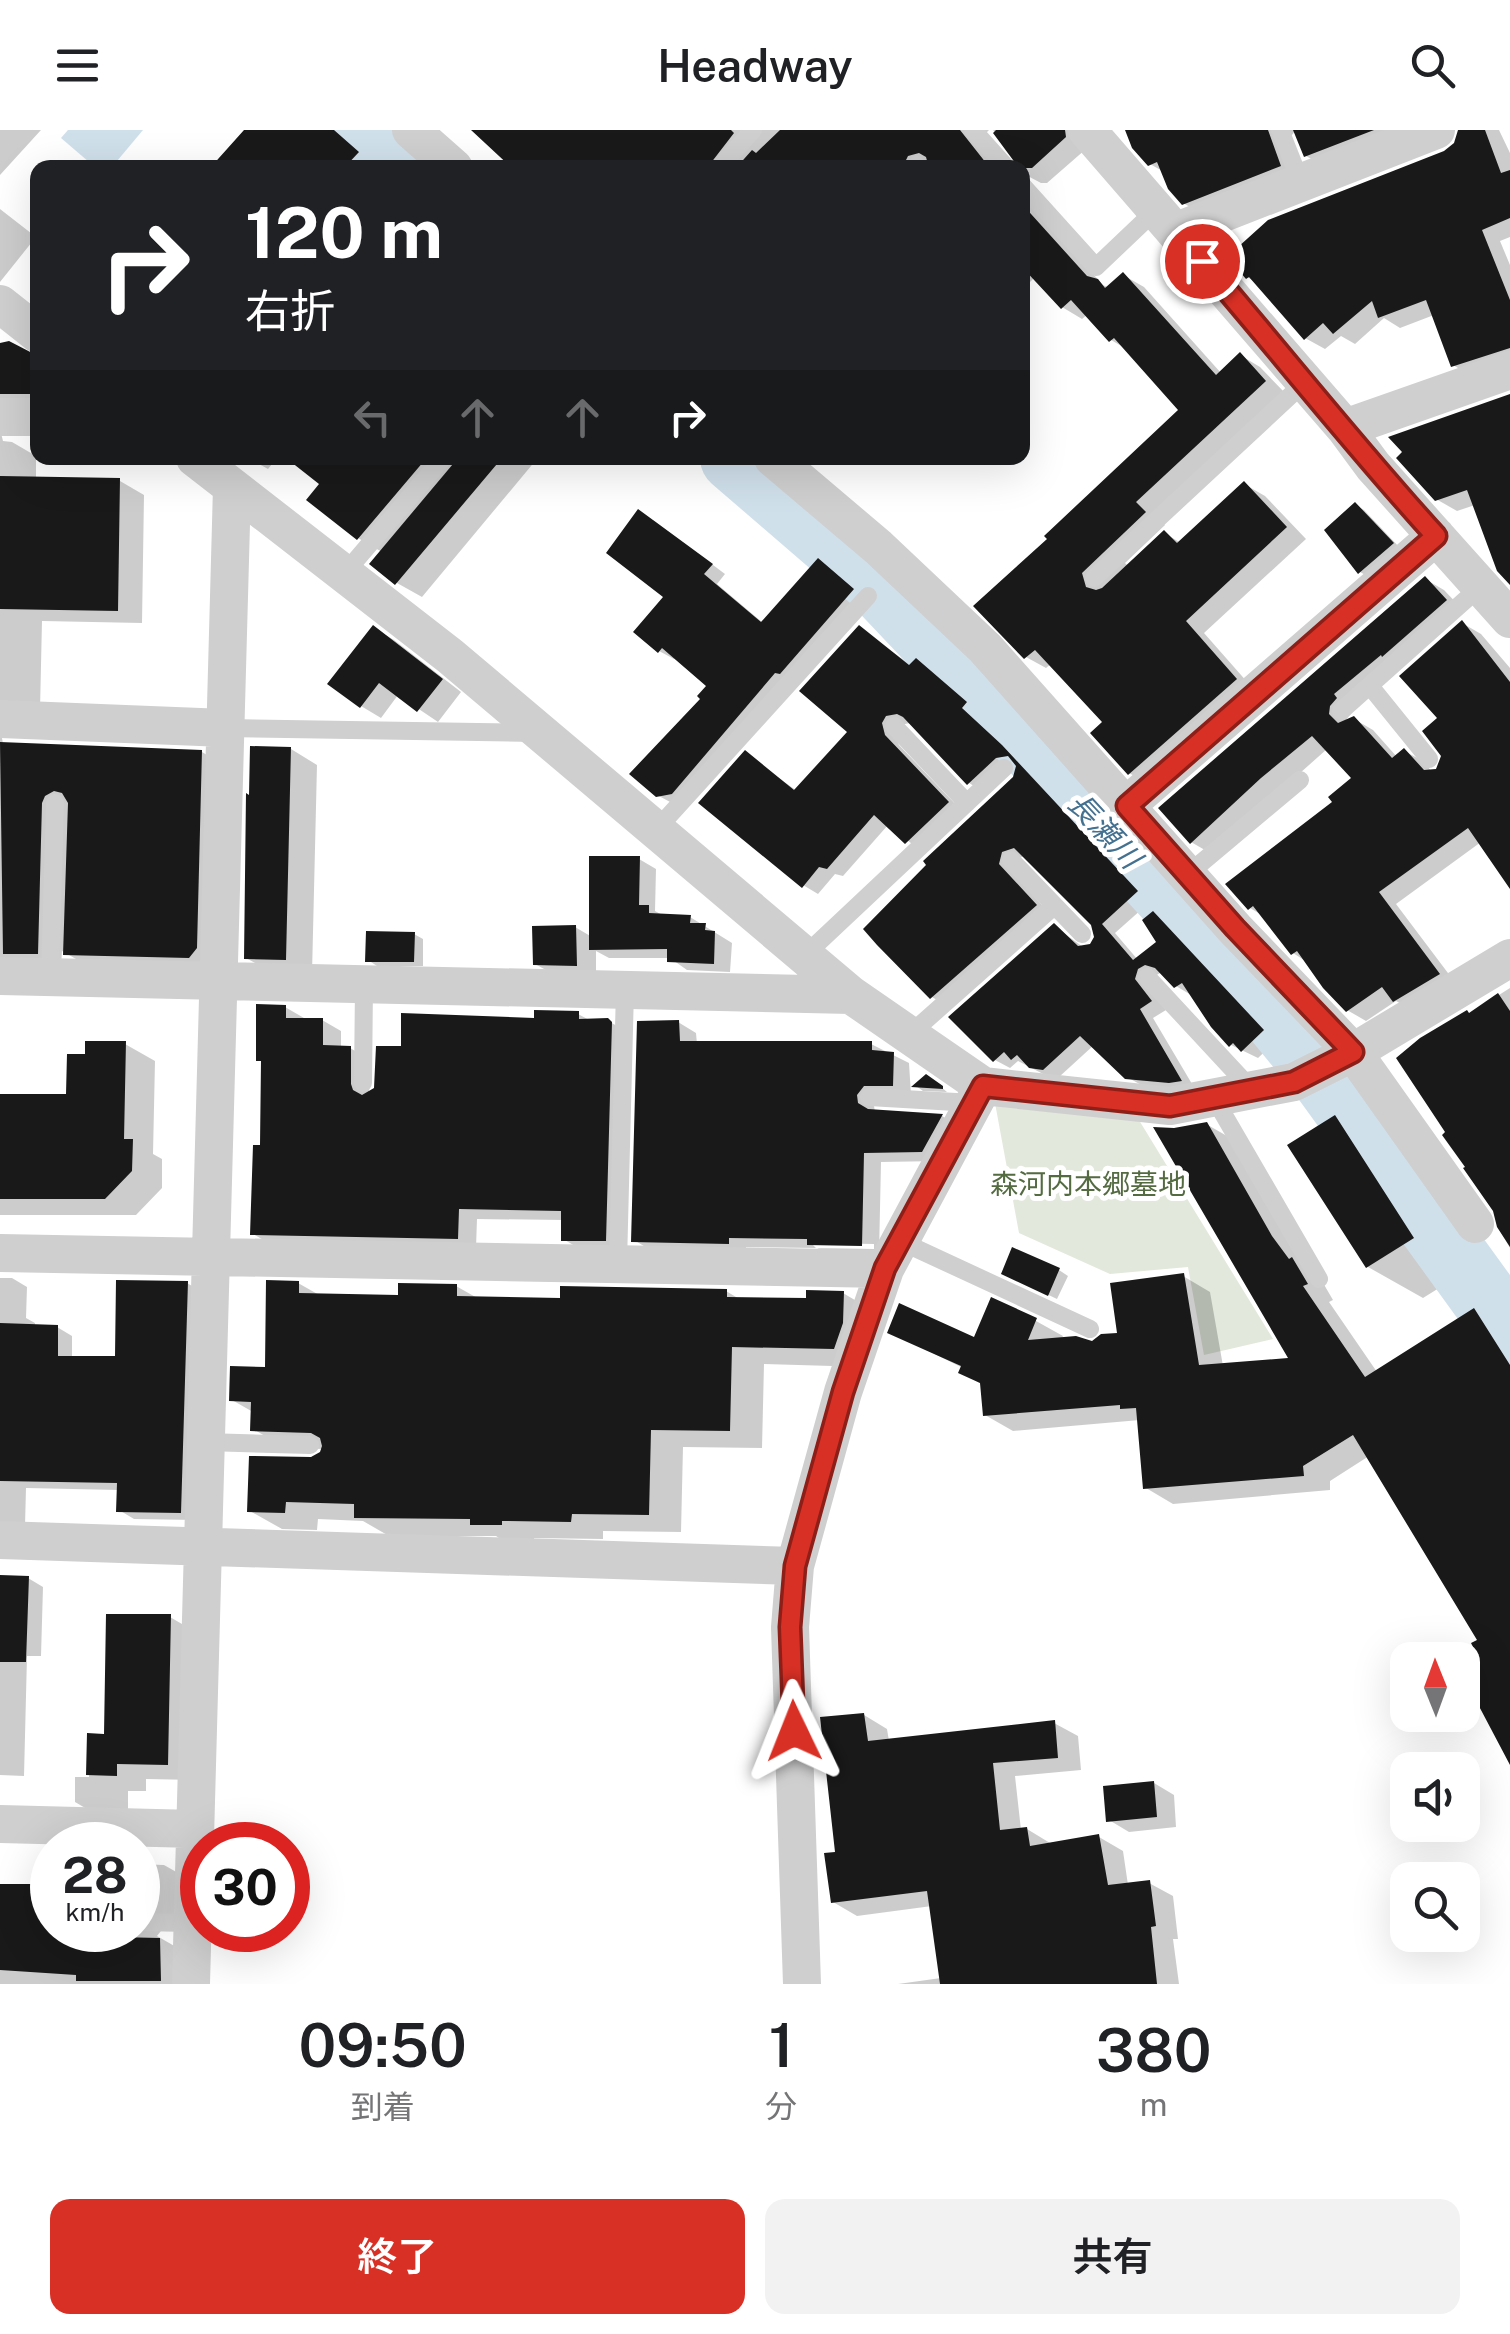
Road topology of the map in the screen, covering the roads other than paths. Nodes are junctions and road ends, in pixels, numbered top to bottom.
1 (411, 130) edge
2 (753, 130) edge
3 (973, 130) edge
4 (1087, 130) edge
5 (1280, 130) edge
6 (1436, 130) edge
7 (445, 160) edge
8 (726, 160) edge
9 (1000, 160) edge
10 (1301, 182) junction
11 (1030, 194) edge
12 (1167, 220) junction
13 (0, 304) edge
14 (30, 328) edge
15 (1510, 370) edge
16 (1306, 382) junction
17 (0, 417) edge
18 (30, 417) edge
19 (1345, 428) junction
20 (204, 465) edge
21 (436, 465) edge
22 (781, 465) edge
23 (232, 486) junction
24 (1436, 536) junction
25 (344, 574) junction
26 (1094, 578) dead end
27 (1481, 586) junction
28 (868, 596) dead end
29 (1510, 619) edge
30 (1370, 686) junction
31 (1342, 712) dead end
32 (0, 719) edge
33 (894, 726) dead end
34 (225, 728) junction
35 (542, 733) junction
36 (1429, 758) dead end
37 (1004, 768) dead end
38 (1300, 780) dead end
39 (54, 803) dead end
40 (967, 803) junction
41 (1127, 806) junction
42 (656, 830) junction
43 (1012, 860) dead end
44 (1188, 874) junction
45 (1054, 907) junction
46 (1082, 934) dead end
47 (804, 956) junction
48 (1506, 968) edge
49 (0, 976) edge
50 (50, 977) junction
51 (1147, 977) dead end
52 (218, 982) junction
53 (364, 985) junction
54 (625, 990) junction
55 (850, 995) junction
56 (909, 1035) junction
57 (1351, 1053) junction
58 (364, 1083) dead end
59 (1252, 1090) junction
60 (978, 1094) junction
61 (869, 1097) dead end
62 (1214, 1098) junction
63 (1475, 1224) dead end
64 (0, 1252) edge
65 (210, 1254) junction
66 (893, 1255) junction
67 (618, 1263) junction
68 (1319, 1279) dead end
69 (1090, 1330) dead end
70 (206, 1442) junction
71 (310, 1445) dead end
72 (0, 1540) edge
73 (202, 1547) junction
74 (795, 1566) junction
75 (195, 1822) edge
76 (0, 1824) edge
77 (180, 1828) edge
78 (192, 1952) edge
79 (191, 1984) edge
80 (802, 1984) edge

1 - 7 street
2 - 8 lane
3 - 9 lane
4 - 12 street
5 - 10 lane
6 - 10 street
10 - 12 street
11 - 12 lane
12 - 16 street
13 - 14 street
15 - 19 street
16 - 19 street
16 - 26 lane
17 - 18 street
19 - 24 street
20 - 23 street
21 - 25 lane
22 - 41 street
23 - 25 street
23 - 34 street
24 - 27 street
24 - 41 street
25 - 35 street
27 - 29 street
27 - 30 lane
28 - 42 lane
30 - 31 lane
30 - 36 lane
32 - 34 street
33 - 40 lane
34 - 35 lane
34 - 52 street
35 - 42 street
37 - 40 lane
38 - 44 lane
39 - 50 lane
40 - 47 lane
41 - 44 street
42 - 47 street
43 - 45 lane
44 - 57 street
45 - 46 lane
45 - 56 lane
47 - 55 street
48 - 57 street
49 - 50 street
50 - 52 street
51 - 59 lane
52 - 53 street
52 - 65 street
53 - 54 street
53 - 58 lane
54 - 55 street
54 - 67 lane
55 - 56 street
56 - 60 street
57 - 59 street
57 - 63 street
59 - 62 street
60 - 61 lane
60 - 62 street
60 - 66 street
62 - 68 lane
64 - 65 street
65 - 67 street
65 - 70 street
66 - 67 street
66 - 69 lane
66 - 74 street
70 - 71 lane
70 - 73 street
72 - 73 street
73 - 74 street
73 - 75 street
74 - 80 street
76 - 77 street
78 - 79 street

